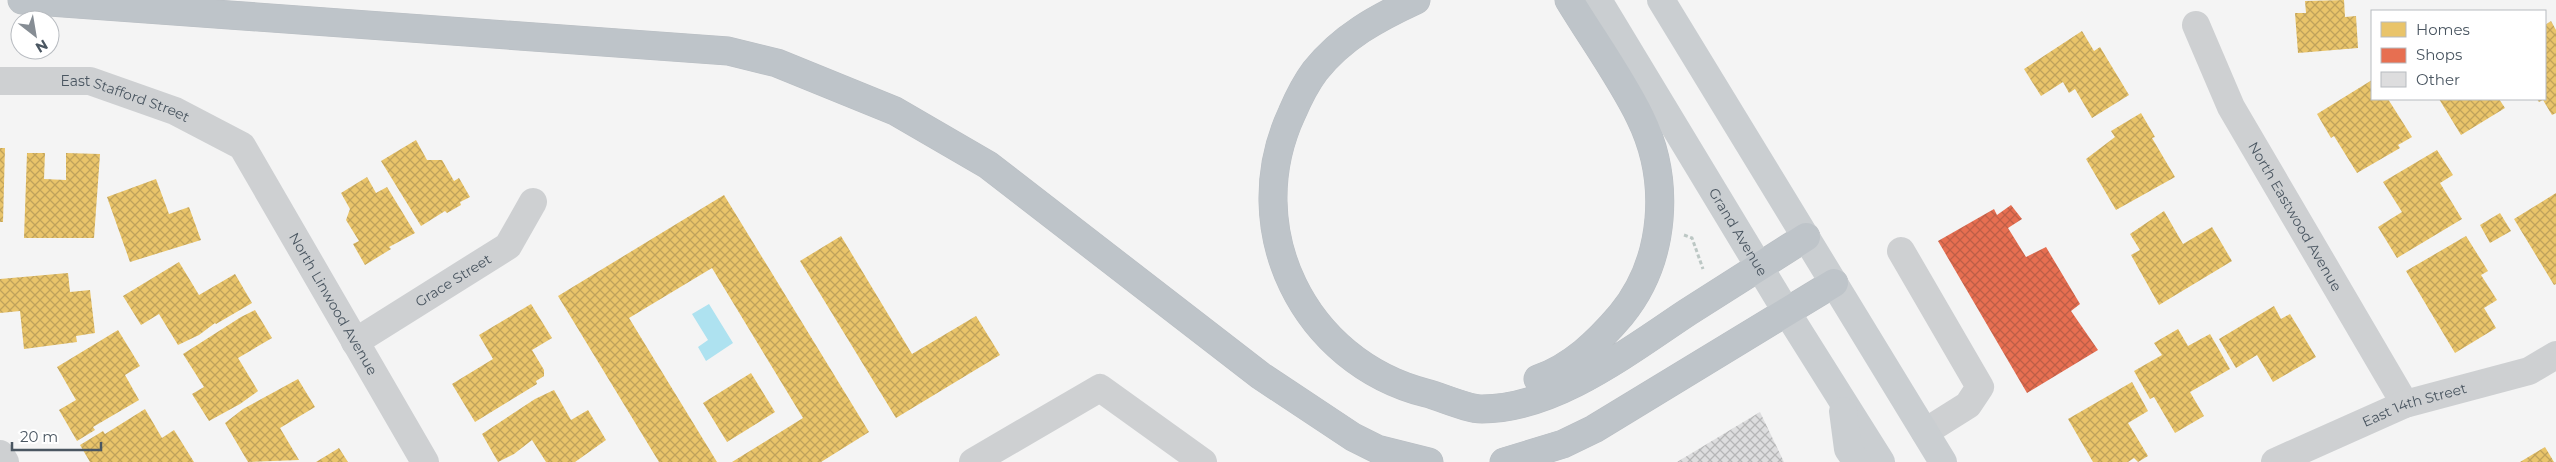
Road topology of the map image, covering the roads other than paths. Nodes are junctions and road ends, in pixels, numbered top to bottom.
1 (22, 0) edge
2 (1416, 0) edge
3 (1569, 0) edge
4 (1598, 0) edge
5 (1661, 0) edge
6 (2196, 25) dead end
7 (0, 81) edge
8 (242, 146) joint
9 (533, 202) dead end
10 (1806, 237) junction
11 (1901, 251) dead end
12 (1759, 267) junction
13 (1834, 283) junction
14 (1786, 311) junction
15 (355, 342) junction
16 (2556, 355) edge
17 (1443, 397) junction
18 (1842, 402) junction
19 (2405, 404) junction
20 (1925, 432) junction
21 (0, 454) edge
22 (5, 462) edge
23 (425, 462) edge
24 (973, 462) edge
25 (1203, 462) edge
26 (1429, 462) edge
27 (1504, 462) edge
28 (1857, 462) edge
29 (1881, 462) edge
30 (1943, 462) edge
31 (2275, 462) edge

1 - 26 highway
2 - 17 highway
3 - 17 highway
4 - 12 main road, Grand Avenue
5 - 10 main road
6 - 19 street, North Eastwood Avenue
7 - 8 street, East Stafford Street
8 - 15 street, North Linwood Avenue
9 - 15 street, Grace Street
10 - 12 highway
10 - 13 main road
11 - 20 street
12 - 14 main road, Grand Avenue
12 - 17 highway
13 - 14 highway
13 - 20 main road
14 - 18 main road, Grand Avenue
14 - 27 highway
15 - 23 street, North Linwood Avenue
16 - 19 street, East 14th Street
18 - 28 main road
18 - 29 main road, Grand Avenue
19 - 31 street, East 14th Street
20 - 30 main road
21 - 22 street
24 - 25 street

